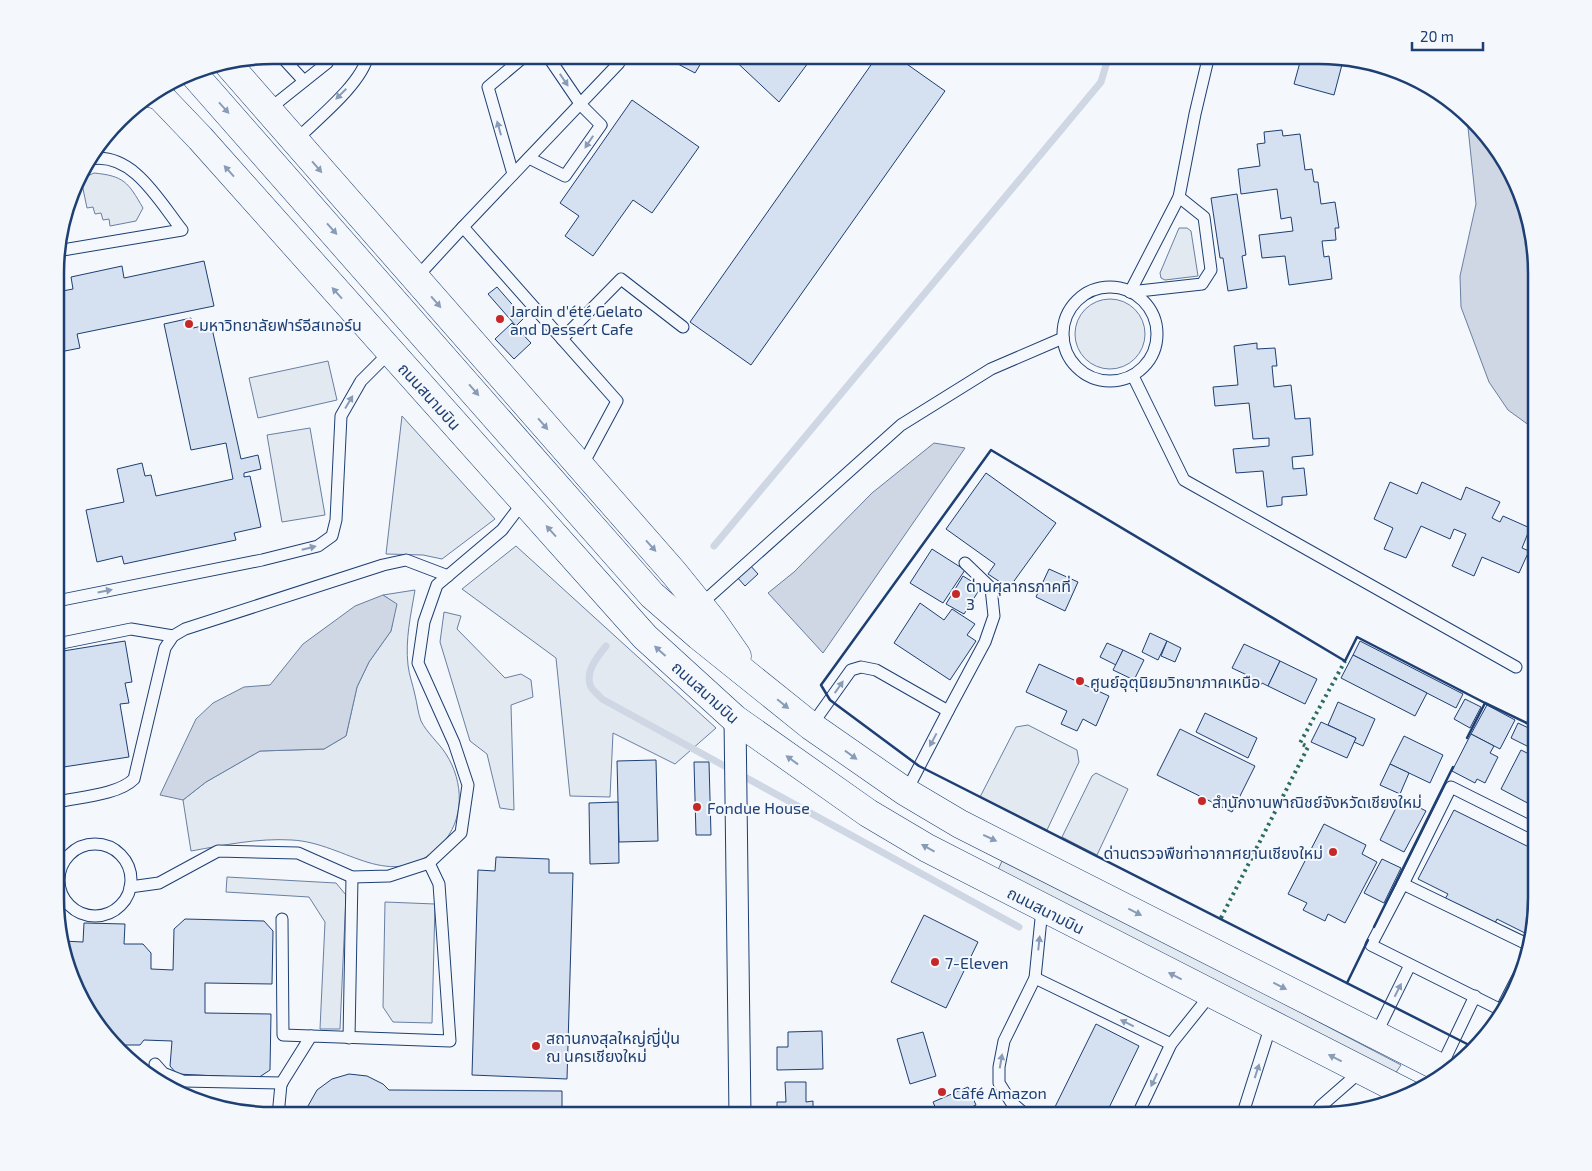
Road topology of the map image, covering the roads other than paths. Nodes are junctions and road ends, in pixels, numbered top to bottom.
1 (288, 64) edge
2 (325, 64) edge
3 (366, 64) edge
4 (515, 64) edge
5 (553, 64) edge
6 (617, 64) edge
7 (1208, 64) edge
8 (232, 68) edge
9 (198, 78) edge
10 (304, 82) junction
11 (159, 98) edge
12 (581, 105) junction
13 (268, 110) junction
14 (295, 141) junction
15 (98, 158) edge
16 (529, 158) junction
17 (513, 174) junction
18 (1179, 197) junction
19 (463, 227) junction
20 (65, 250) edge
21 (416, 278) junction
22 (1130, 292) junction
23 (683, 327) dead end
24 (1063, 338) junction
25 (562, 339) junction
26 (390, 352) junction
27 (1133, 376) junction
28 (581, 468) junction
29 (524, 501) junction
30 (965, 563) dead end
31 (448, 576) junction
32 (64, 600) edge
33 (701, 604) junction
34 (173, 636) junction
35 (64, 643) edge
36 (1516, 667) dead end
37 (755, 682) junction
38 (948, 711) junction
39 (735, 719) junction
40 (811, 726) junction
41 (906, 792) junction
42 (64, 801) edge
43 (1528, 826) edge
44 (429, 863) junction
45 (64, 864) edge
46 (352, 877) junction
47 (1402, 884) junction
48 (130, 887) junction
49 (64, 905) edge
50 (1042, 908) junction
51 (282, 919) dead end
52 (1523, 942) edge
53 (1410, 964) junction
54 (1035, 978) junction
55 (1211, 994) junction
56 (1475, 996) junction
57 (1497, 1008) edge
58 (1271, 1025) junction
59 (1376, 1034) junction
60 (311, 1036) junction
61 (349, 1038) junction
62 (1171, 1044) junction
63 (155, 1064) dead end
64 (1444, 1066) edge
65 (1442, 1067) edge
66 (1361, 1071) junction
67 (282, 1083) junction
68 (1401, 1090) edge
69 (279, 1107) edge
70 (740, 1107) edge
71 (1017, 1107) edge
72 (1141, 1107) edge
73 (1245, 1107) edge
74 (1320, 1107) edge

1 - 10 lane
2 - 10 lane
3 -> 14 lane
17 -> 4 lane
5 -> 12 lane
6 - 12 lane
7 - 18 lane
8 - 13 main road
9 -> 37 main road
10 - 13 lane
26 -> 11 main road, ถนนสนามบิน
12 - 16 lane
12 -> 16 lane
13 - 14 main road
14 -> 21 main road
15 - 20 lane
16 - 17 lane
17 - 19 lane
18 - 22 lane
18 - 22 lane
19 - 21 lane
19 - 25 lane
21 -> 28 main road
22 - 24 lane
22 - 27 lane
23 - 25 lane
24 - 27 lane
24 - 33 lane
25 - 28 lane
26 - 29 main road, ถนนสนามบิน
32 -> 26 lane
27 - 36 lane
28 -> 33 main road
29 - 31 lane
39 -> 29 main road, ถนนสนามบิน
30 - 38 lane
31 - 34 lane
31 - 44 lane
33 - 37 main road
34 - 35 lane
34 - 42 lane
37 -> 40 main road
40 -> 38 lane
38 -> 41 lane
50 -> 39 main road, ถนนสนามบิน
39 - 70 street
40 -> 41 main road
41 -> 59 main road
43 - 47 lane
44 - 46 lane
44 - 61 lane
45 - 48 lane
46 - 48 lane
46 - 61 lane
47 - 52 lane
47 - 53 lane
48 - 49 lane
54 -> 50 lane
55 -> 50 main road, ถนนสนามบิน
51 - 60 lane
53 - 56 lane
59 -> 53 lane
62 -> 54 lane
71 -> 54 lane
55 - 58 main road, ถนนสนามบิน
55 - 62 lane
56 - 57 lane
56 - 64 lane
66 -> 58 main road, ถนนสนามบิน
73 -> 58 lane
59 - 65 main road
60 - 61 lane
60 - 67 lane
62 -> 72 lane
63 - 67 lane
66 - 68 main road, ถนนสนามบิน
66 - 74 lane
67 - 69 lane

